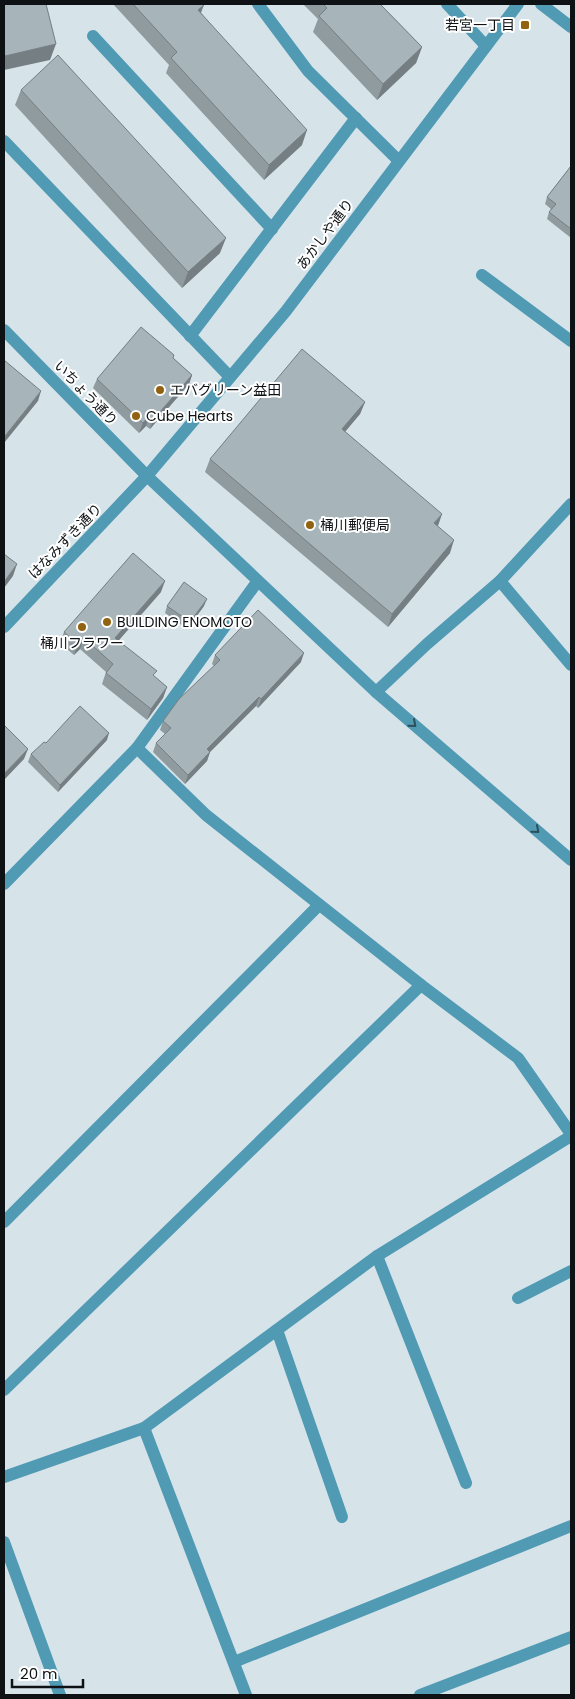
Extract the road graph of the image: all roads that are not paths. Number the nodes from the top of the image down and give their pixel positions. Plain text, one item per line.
1 (258, 4) edge
2 (447, 4) edge
3 (518, 4) edge
4 (541, 4) edge
5 (571, 28) edge
6 (93, 36) dead end
7 (486, 46) junction
8 (356, 118) junction
9 (4, 142) edge
10 (399, 161) junction
11 (272, 229) junction
12 (482, 275) dead end
13 (4, 330) edge
14 (190, 336) junction
15 (571, 342) edge
16 (230, 377) junction
17 (147, 476) junction
18 (571, 504) edge
19 (500, 581) junction
20 (258, 582) junction
21 (4, 627) edge
22 (571, 666) edge
23 (376, 692) junction
24 (137, 748) junction
25 (571, 860) edge
26 (4, 884) edge
27 (319, 906) junction
28 (421, 986) junction
29 (571, 1135) edge
30 (4, 1222) edge
31 (377, 1256) junction
32 (571, 1271) edge
33 (518, 1298) dead end
34 (277, 1330) junction
35 (4, 1390) edge
36 (144, 1428) junction
37 (4, 1477) edge
38 (466, 1484) dead end
39 (342, 1517) dead end
40 (571, 1526) edge
41 (4, 1542) edge
42 (571, 1637) edge
43 (234, 1662) junction
44 (60, 1695) edge
45 (246, 1695) edge
46 (420, 1695) edge

1 - 8 street
2 - 7 street
3 - 7 street, あかしや通り
4 - 5 street
6 - 11 street
7 - 10 street, あかしや通り
8 - 10 street
8 - 11 street
9 - 14 street
10 - 16 street, あかしや通り
11 - 14 street
12 - 15 street
13 - 17 street, いちょう通り
14 - 16 street
16 - 17 street, あかしや通り
17 - 20 street, いちょう通り
17 - 21 street, はなみずき通り
18 - 19 street
19 - 22 street
19 - 23 street
20 - 23 street, いちょう通り
20 - 24 street
23 -> 25 street, いちょう通り
24 - 26 street
24 - 27 street
27 - 28 street
27 - 30 street
28 - 29 street
28 - 35 street
29 - 31 street
31 - 34 street
31 - 38 street
32 - 33 street
34 - 36 street
34 - 39 street
36 - 37 street
36 - 43 street
40 - 43 street
41 - 44 street
42 - 46 street
43 - 45 street

